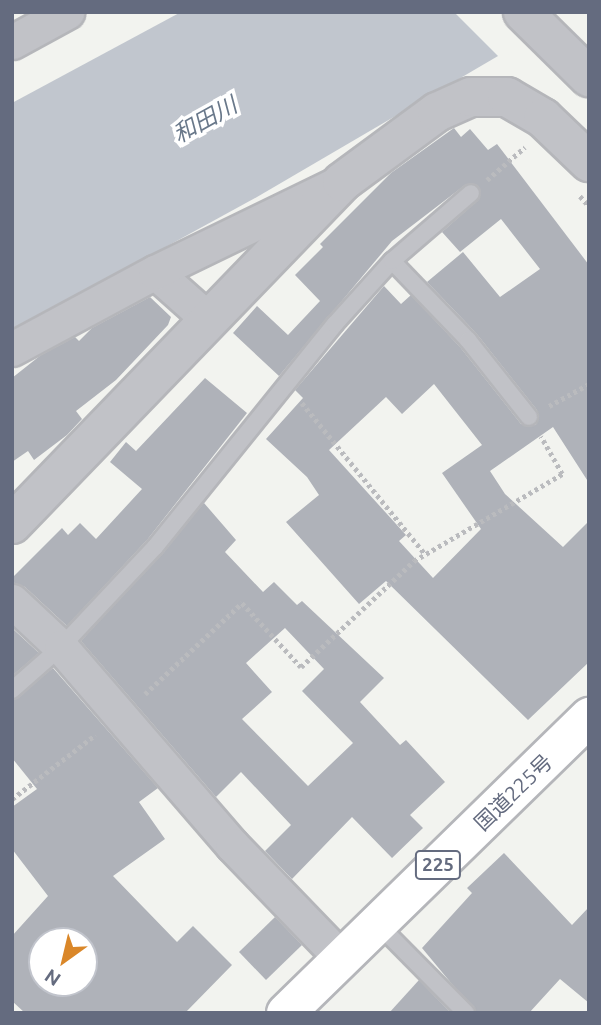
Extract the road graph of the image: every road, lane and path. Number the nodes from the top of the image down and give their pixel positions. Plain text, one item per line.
1 (67, 12) edge
2 (523, 12) edge
3 (12, 43) edge
4 (589, 77) edge
5 (534, 140) dead end
6 (589, 162) edge
7 (342, 182) junction
8 (471, 193) joint
9 (392, 261) junction
10 (155, 272) junction
11 (208, 320) junction
12 (12, 349) edge
13 (589, 384) edge
14 (287, 388) junction
15 (529, 417) junction
16 (12, 524) edge
17 (425, 554) junction
18 (12, 601) edge
19 (61, 647) junction
20 (12, 690) edge
21 (121, 715) junction
22 (589, 717) edge
23 (12, 799) edge
24 (379, 924) junction
25 (341, 958) junction
26 (286, 1013) edge
27 (466, 1013) edge

1 - 3 street
2 - 4 street
5 - 8 path
6 - 7 street
7 - 10 street
7 - 11 street
8 - 9 lane
9 - 14 lane
9 - 15 lane
10 - 11 street
10 - 12 street
11 - 16 street
13 - 15 path
14 - 17 path
14 - 19 lane
15 - 17 path
17 - 21 path
18 - 19 street
19 - 20 lane
19 - 21 street
21 - 23 path
21 - 25 street
22 - 24 highway, 国道225号 / 225
24 - 25 highway, 国道225号 / 225
24 - 27 lane
25 - 26 highway, 国道225号 / 225

